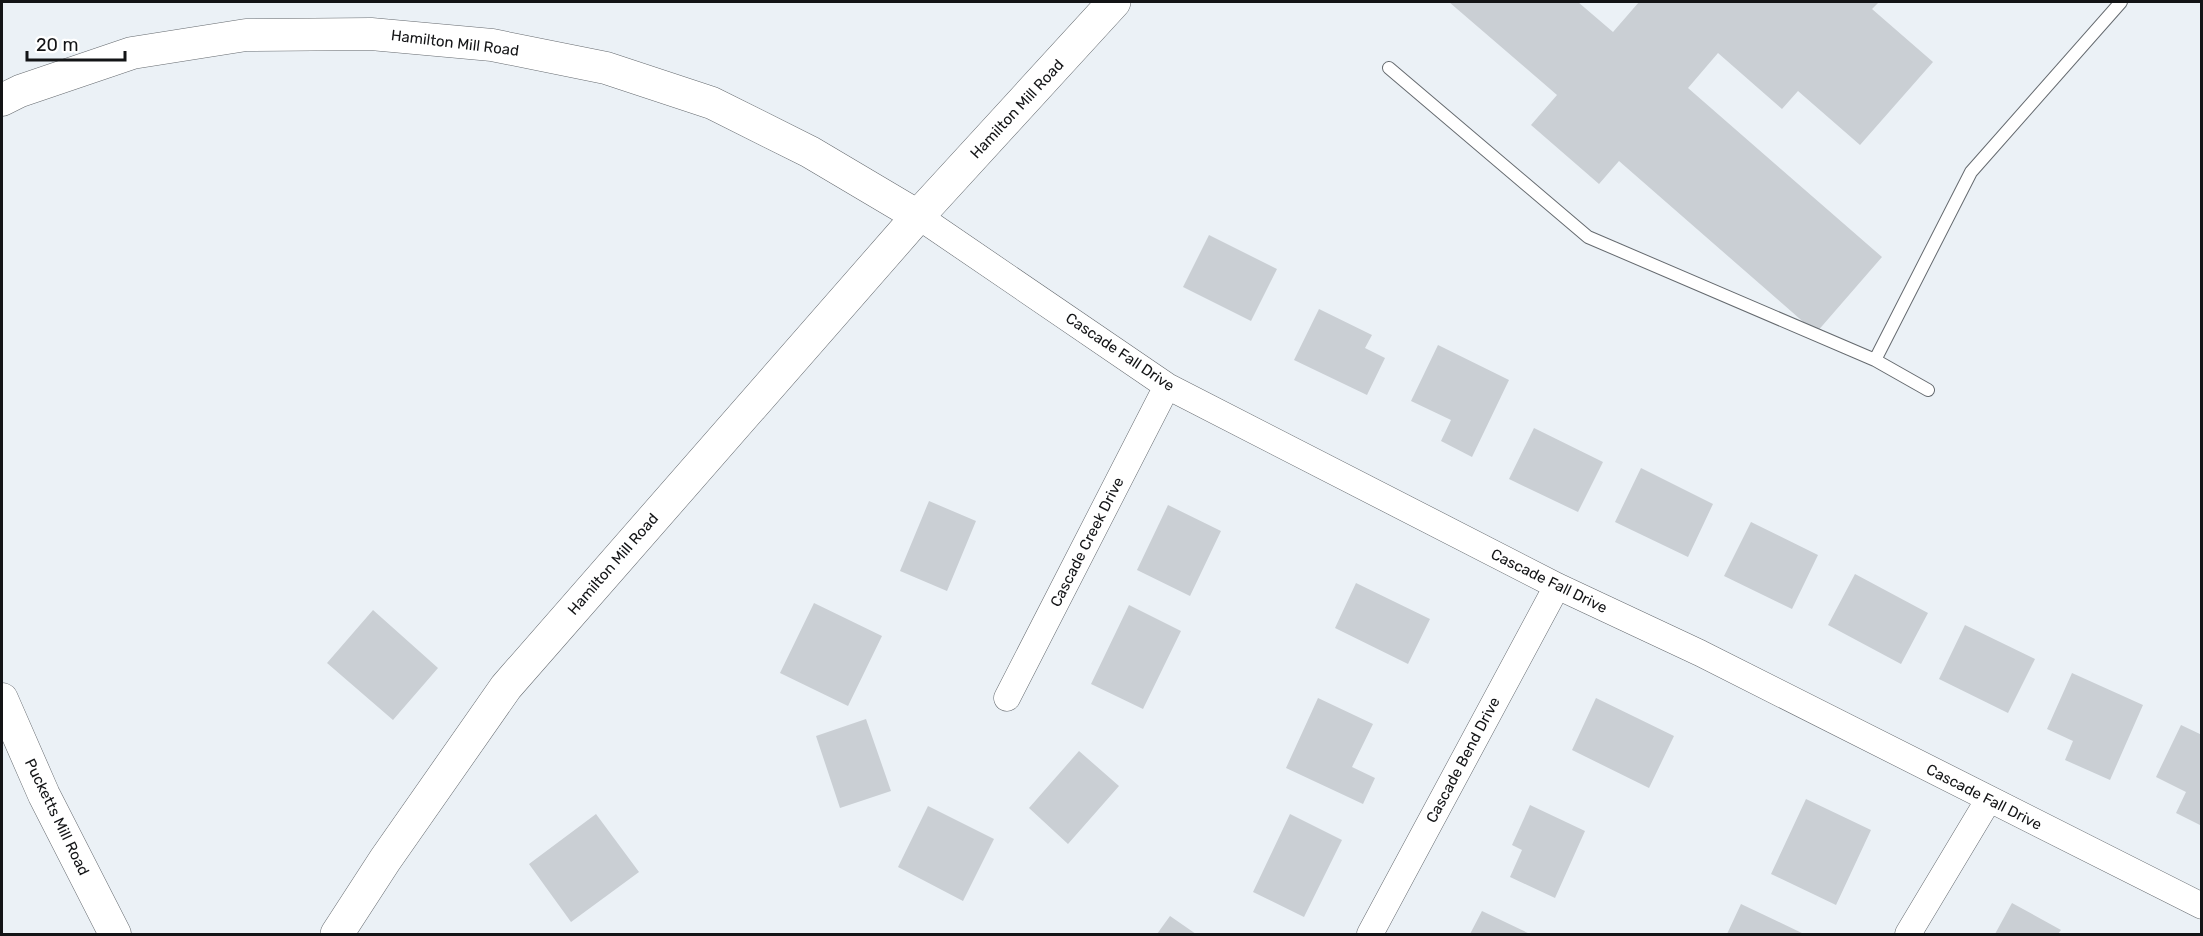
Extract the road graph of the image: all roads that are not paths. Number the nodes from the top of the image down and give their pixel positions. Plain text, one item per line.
1 (1114, 2) edge
2 (2121, 2) edge
3 (1389, 68) dead end
4 (2, 100) edge
5 (918, 216) junction
6 (1875, 360) junction
7 (1167, 386) junction
8 (1928, 390) dead end
9 (1557, 586) junction
10 (1007, 698) dead end
11 (2, 699) edge
12 (1989, 799) junction
13 (2202, 906) edge
14 (115, 934) edge
15 (337, 934) edge
16 (1370, 934) edge
17 (1908, 934) edge

1 - 5 main road, Hamilton Mill Road
2 - 6 lane
3 - 6 lane
4 - 5 street, Hamilton Mill Road
5 - 7 street, Cascade Fall Drive
5 - 15 main road, Hamilton Mill Road
6 - 8 lane
7 - 9 street, Cascade Fall Drive
7 - 10 street, Cascade Creek Drive
9 - 12 street, Cascade Fall Drive
9 - 16 street, Cascade Bend Drive
11 - 14 street, Pucketts Mill Road
12 - 13 street, Cascade Fall Drive
12 - 17 street

